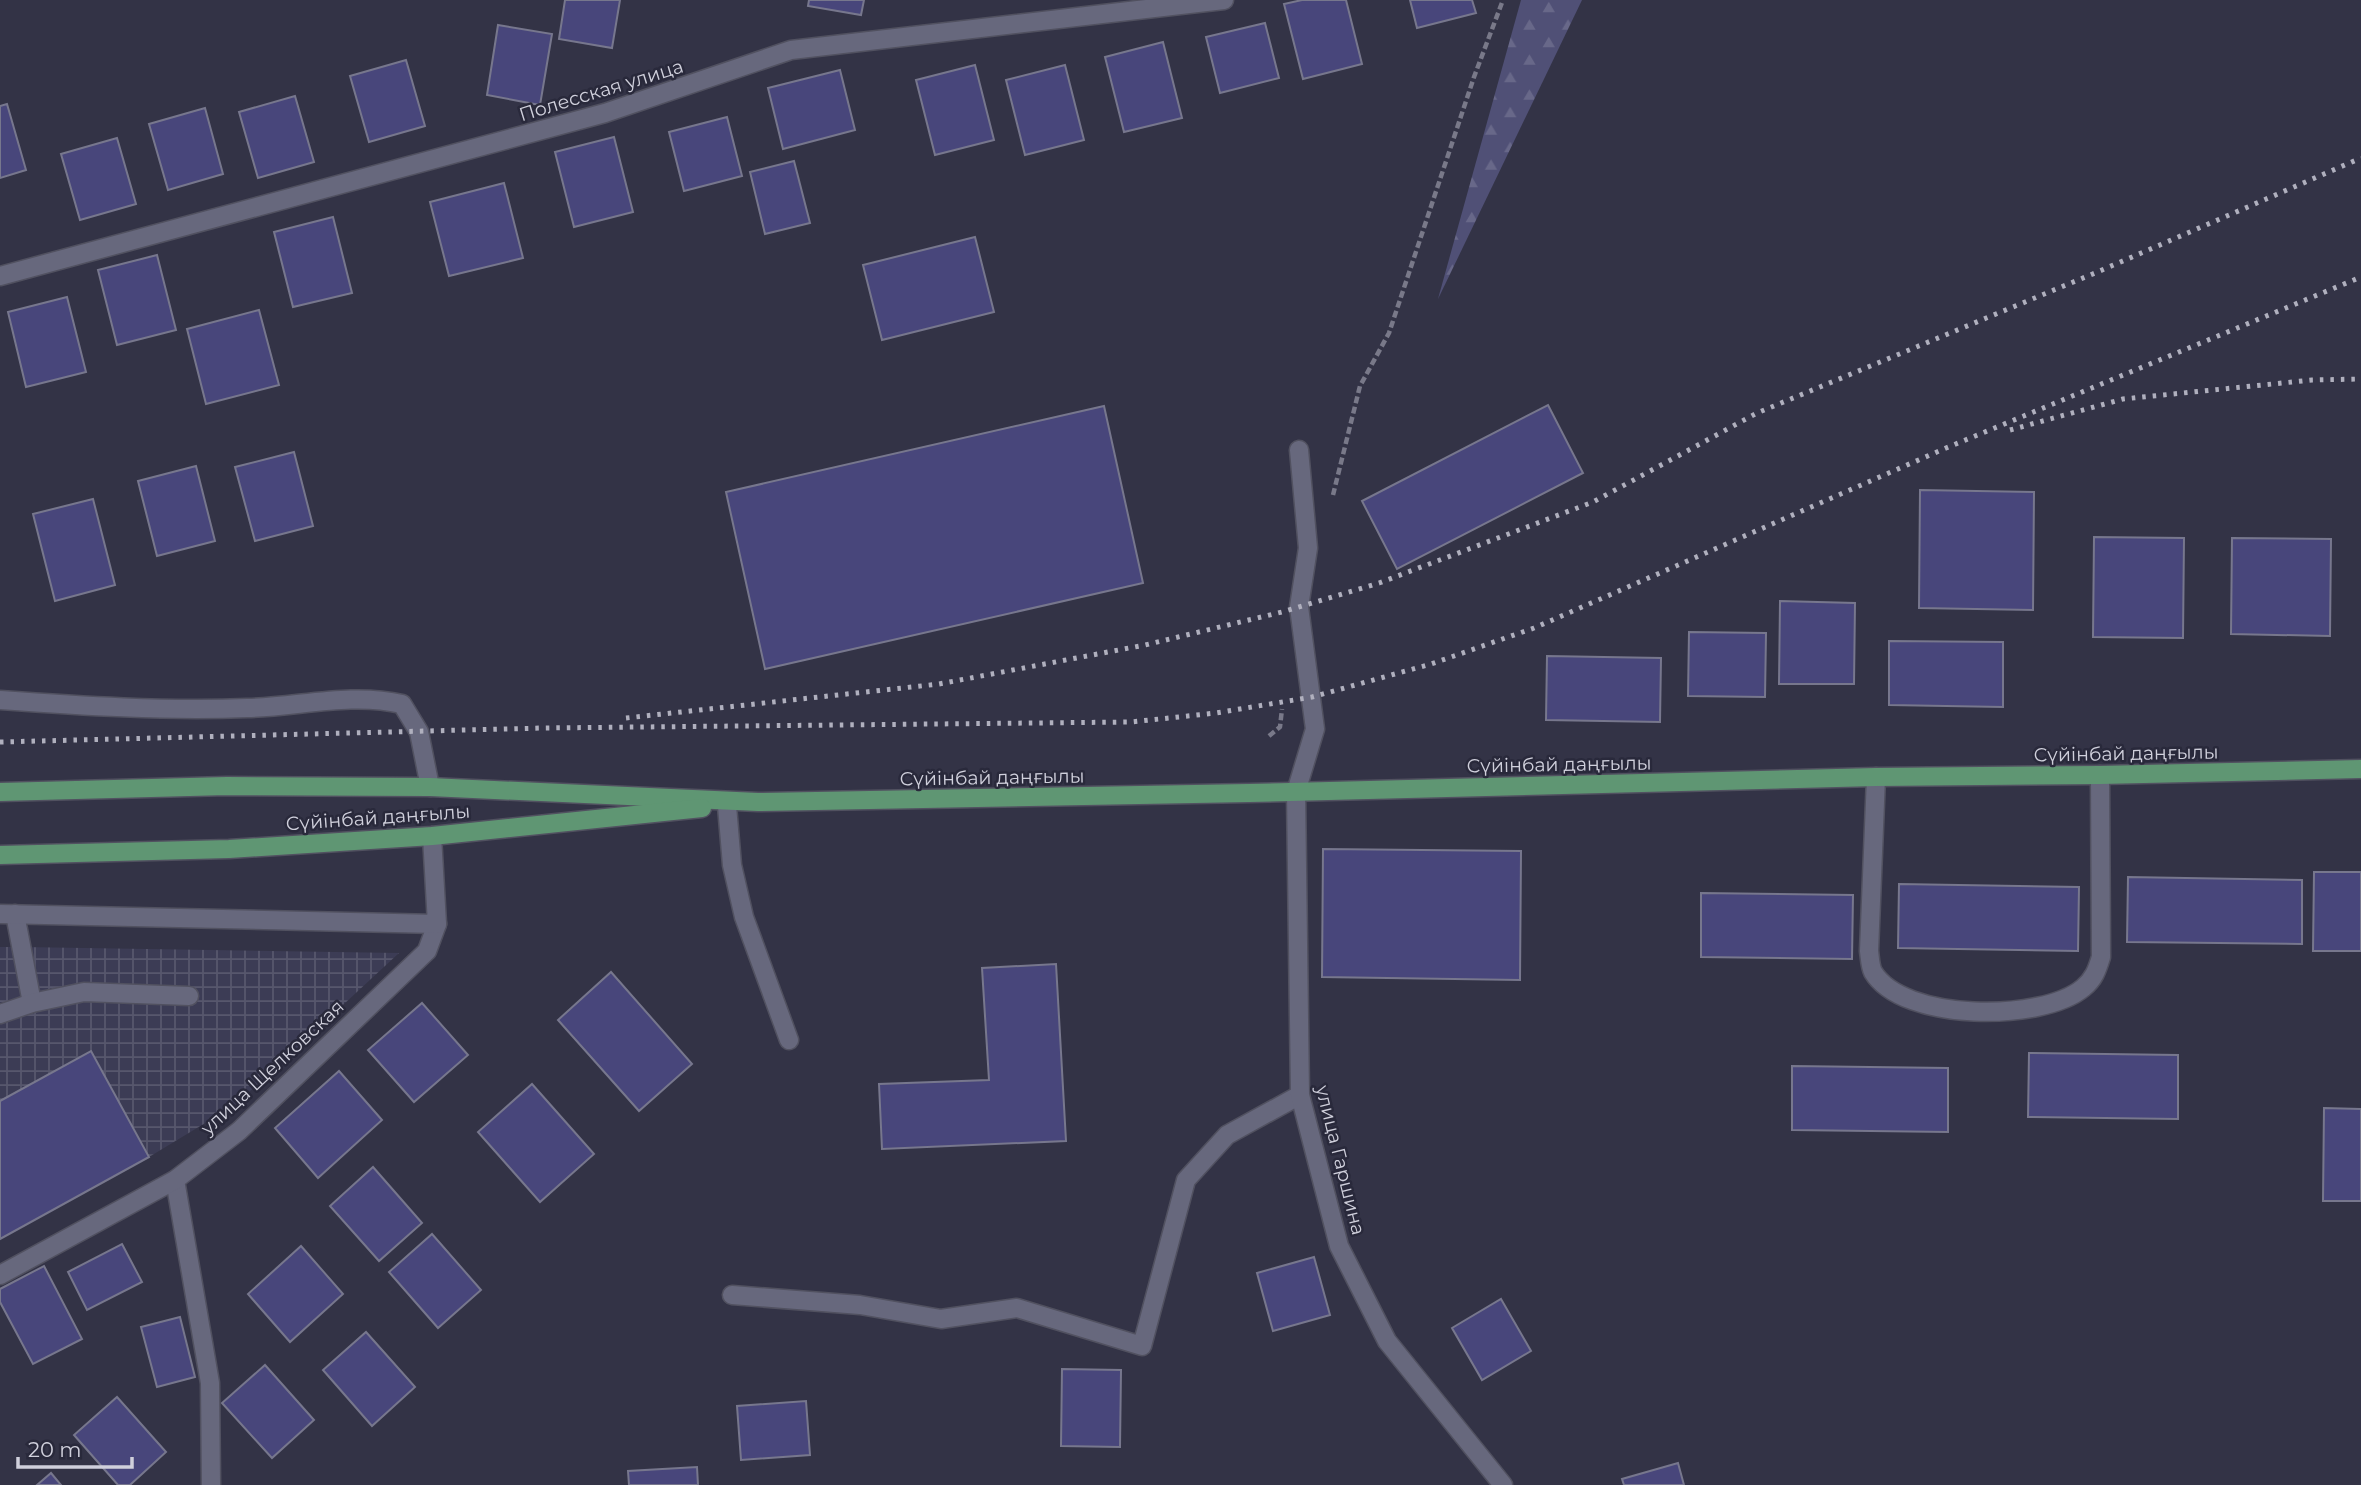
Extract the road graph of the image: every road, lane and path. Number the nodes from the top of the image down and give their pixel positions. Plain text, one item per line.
1 (1224, 0) edge
2 (1503, 0) edge
3 (0, 276) edge
4 (1299, 450) dead end
5 (1331, 502) dead end
6 (0, 700) edge
7 (1282, 702) dead end
8 (1269, 736) dead end
9 (2361, 769) edge
10 (2100, 775) junction
11 (1876, 777) junction
12 (430, 787) junction
13 (0, 792) edge
14 (1296, 792) junction
15 (758, 802) junction
16 (727, 806) junction
17 (432, 836) junction
18 (0, 855) edge
19 (8, 914) edge
20 (437, 924) junction
21 (189, 996) dead end
22 (32, 1003) junction
23 (0, 1014) edge
24 (789, 1041) dead end
25 (1300, 1095) junction
26 (175, 1180) junction
27 (0, 1275) edge
28 (732, 1295) dead end
29 (211, 1485) edge
30 (1503, 1485) edge

1 - 3 street, Полесская улица
2 - 5 path
4 - 14 street, улица Гаршина
6 - 12 street
7 - 8 path
9 - 10 main road, Сүйінбай даңғылы
10 - 11 main road, Сүйінбай даңғылы
10 - 11 street
11 - 14 main road, Сүйінбай даңғылы
12 - 13 main road, Сүйінбай даңғылы
12 - 15 main road, Сүйінбай даңғылы
14 - 15 main road, Сүйінбай даңғылы
14 - 25 street, улица Гаршина
15 - 16 main road, Сүйінбай даңғылы
16 - 17 main road, Сүйінбай даңғылы
16 - 24 street
17 - 18 main road, Сүйінбай даңғылы
17 - 20 street
19 - 20 street
19 - 22 street
20 - 26 street, улица Щелковская
21 - 22 street
22 - 23 street
25 - 28 street
25 - 30 street, улица Гаршина
26 - 27 street, улица Щелковская
26 - 29 street

